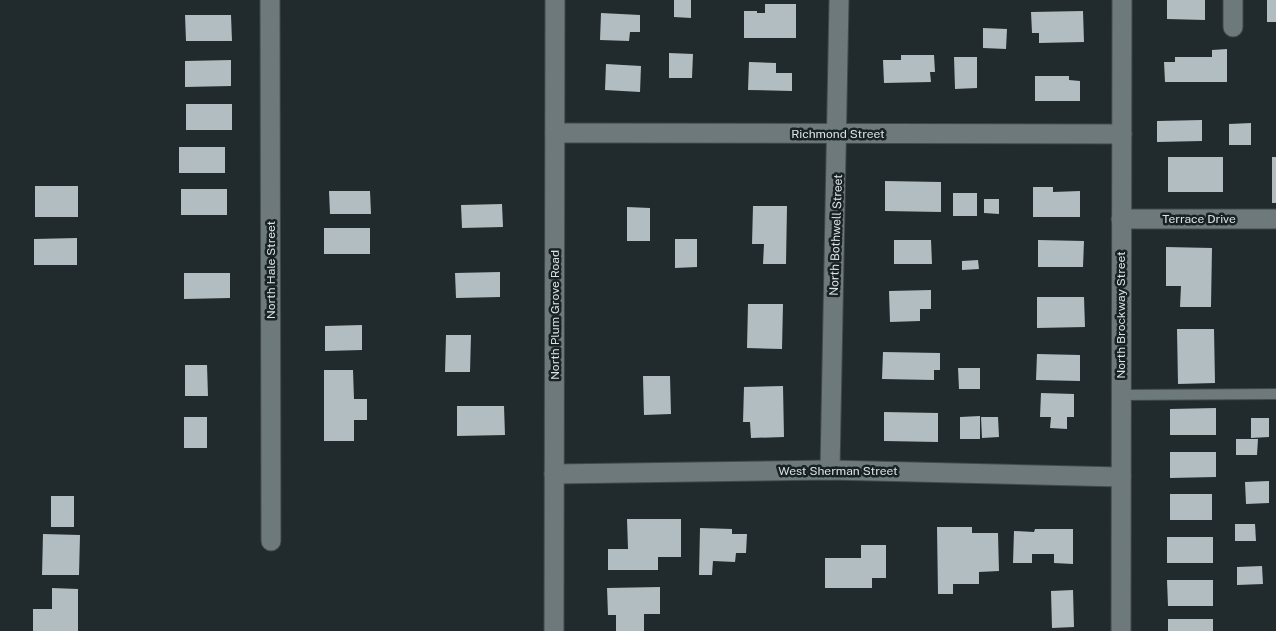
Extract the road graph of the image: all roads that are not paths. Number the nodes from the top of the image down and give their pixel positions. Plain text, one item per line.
1 (270, 0) edge
2 (555, 0) edge
3 (840, 0) edge
4 (1122, 0) edge
5 (1233, 0) edge
6 (1233, 26) dead end
7 (555, 133) junction
8 (838, 134) junction
9 (1122, 134) junction
10 (1122, 219) junction
11 (1276, 219) edge
12 (1276, 394) edge
13 (1121, 396) junction
14 (830, 470) junction
15 (554, 474) junction
16 (1121, 477) junction
17 (271, 541) dead end
18 (554, 631) edge
19 (1121, 631) edge

1 - 17 street, North Hale Street
2 - 7 street, North Plum Grove Road
3 - 8 street, North Bothwell Street
4 - 9 street, North Brockway Street
5 - 6 street
7 - 8 street, Richmond Street
7 - 15 street, North Plum Grove Road
8 - 9 street, Richmond Street
8 - 14 street, North Bothwell Street
9 - 10 street, North Brockway Street
10 - 11 street, Terrace Drive
10 - 13 street, North Brockway Street
12 - 13 lane
13 - 16 street, North Brockway Street
14 - 15 street, West Sherman Street
14 - 16 street, West Sherman Street
15 - 18 street, North Plum Grove Road
16 - 19 street, North Brockway Street

